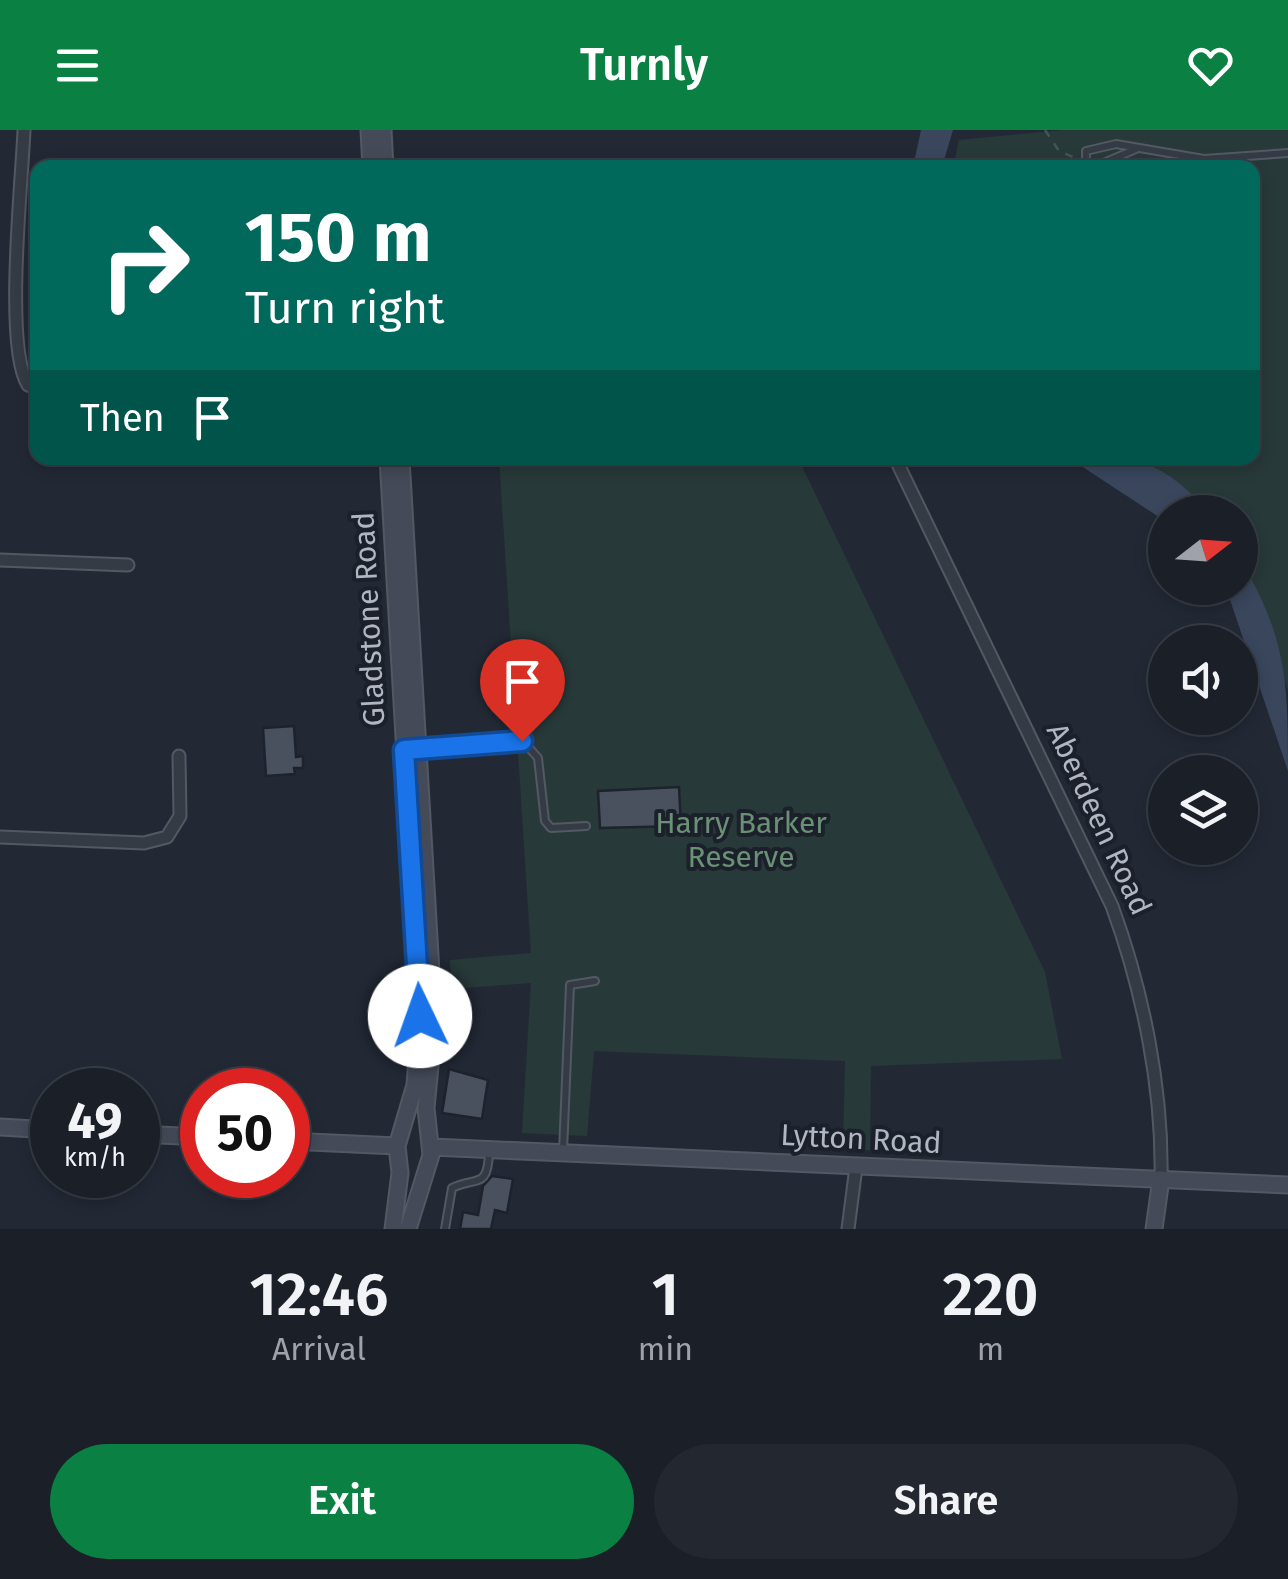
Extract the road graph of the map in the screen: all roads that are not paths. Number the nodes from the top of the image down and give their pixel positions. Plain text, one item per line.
1 (24, 130) edge
2 (369, 130) edge
3 (383, 130) edge
4 (1136, 149) junction
5 (1288, 153) edge
6 (371, 160) edge
7 (385, 160) edge
8 (1086, 160) edge
9 (1114, 160) edge
10 (0, 306) edge
11 (17, 306) junction
12 (30, 383) edge
13 (389, 465) edge
14 (402, 465) edge
15 (898, 465) edge
16 (0, 560) edge
17 (128, 565) dead end
18 (411, 749) junction
19 (179, 756) dead end
20 (586, 826) dead end
21 (0, 838) edge
22 (595, 981) dead end
23 (0, 1127) edge
24 (30, 1129) edge
25 (310, 1142) edge
26 (400, 1146) junction
27 (429, 1148) junction
28 (489, 1149) junction
29 (562, 1152) junction
30 (856, 1167) junction
31 (1161, 1179) junction
32 (1288, 1185) edge
33 (394, 1229) edge
34 (408, 1229) edge
35 (446, 1229) edge
36 (848, 1229) edge
37 (1154, 1229) edge

1 - 11 street
2 - 6 main road
3 - 7 main road
4 - 5 lane
4 - 8 lane
4 - 9 lane
10 - 11 street
11 - 12 street
13 - 18 main road, Gladstone Road
14 - 18 main road, Gladstone Road
15 - 31 street, Aberdeen Road
16 - 17 street
18 - 20 lane
18 - 26 main road, Gladstone Road
18 - 27 main road, Gladstone Road
19 - 21 street
22 - 29 lane
23 - 24 main road
25 - 26 main road
26 - 27 main road
26 - 27 main road
26 - 33 main road, Gladstone Road
27 - 28 main road, Lytton Road
27 - 34 main road, Gladstone Road
28 - 29 main road, Lytton Road
28 - 35 lane
29 - 30 main road, Lytton Road
30 - 31 main road, Lytton Road
30 - 36 street
31 - 32 main road, Lytton Road
31 - 37 main road, Aberdeen Road

